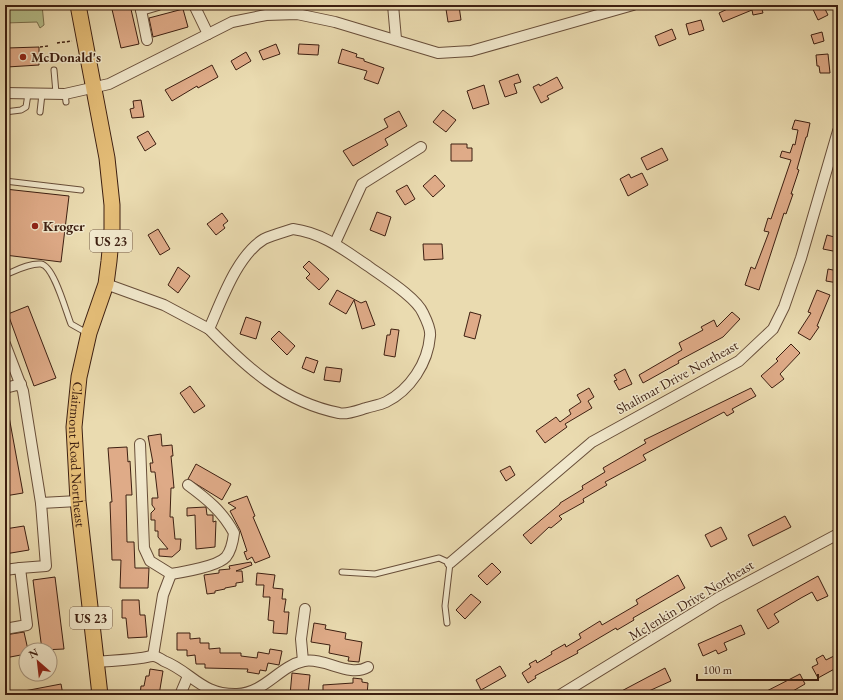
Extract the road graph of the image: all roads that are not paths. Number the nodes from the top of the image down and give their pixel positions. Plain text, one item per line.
1 (78, 5) edge
2 (158, 5) edge
3 (194, 5) edge
4 (393, 5) edge
5 (633, 5) edge
6 (141, 7) edge
7 (208, 34) junction
8 (396, 39) junction
9 (147, 40) dead end
10 (54, 70) dead end
11 (93, 88) junction
12 (5, 93) edge
13 (28, 94) junction
14 (42, 94) junction
15 (62, 96) junction
16 (5, 112) edge
17 (40, 112) dead end
18 (838, 131) edge
19 (421, 147) dead end
20 (835, 152) edge
21 (5, 181) edge
22 (81, 190) dead end
23 (335, 243) junction
24 (5, 275) edge
25 (106, 284) junction
26 (209, 329) junction
27 (89, 334) junction
28 (5, 344) edge
29 (21, 384) junction
30 (5, 388) edge
31 (140, 444) dead end
32 (188, 485) dead end
33 (78, 501) junction
34 (41, 503) junction
35 (838, 534) edge
36 (450, 563) junction
37 (20, 568) junction
38 (5, 570) edge
39 (342, 572) dead end
40 (171, 574) junction
41 (305, 609) dead end
42 (447, 623) dead end
43 (5, 629) edge
44 (153, 656) junction
45 (303, 661) junction
46 (95, 662) junction
47 (368, 667) dead end
48 (188, 676) junction
49 (100, 695) edge
50 (180, 695) edge
51 (560, 695) edge

1 - 11 main road, Clairmont Road Northeast / US 23
2 - 6 street
3 - 7 street
4 - 8 street
5 - 8 street
6 - 9 street
7 - 8 street
7 - 11 street
10 - 15 lane
11 - 15 street
11 - 25 main road, Clairmont Road Northeast / US 23
12 - 13 street
13 - 14 street
13 - 16 lane
14 - 15 street
14 - 17 lane
18 - 20 street, Shalimar Drive Northeast
19 - 23 street
20 - 36 street, Shalimar Drive Northeast
21 - 22 lane
23 - 26 street
23 - 26 street
24 - 27 lane
25 - 26 street
25 - 27 main road, Clairmont Road Northeast / US 23
27 - 33 main road, Clairmont Road Northeast / US 23
28 - 29 street
29 - 30 street
29 - 34 street
31 - 40 street
32 - 40 street
33 - 34 street
33 - 46 main road, Clairmont Road Northeast / US 23
34 - 37 street
35 - 51 street, McJenkin Drive Northeast
36 - 39 lane
36 - 42 lane
37 - 38 street
37 - 43 street
40 - 44 street
41 - 45 street
44 - 46 street
44 - 48 street
45 - 47 street
45 - 48 street
46 - 49 main road, Clairmont Road Northeast / US 23
48 - 50 street

